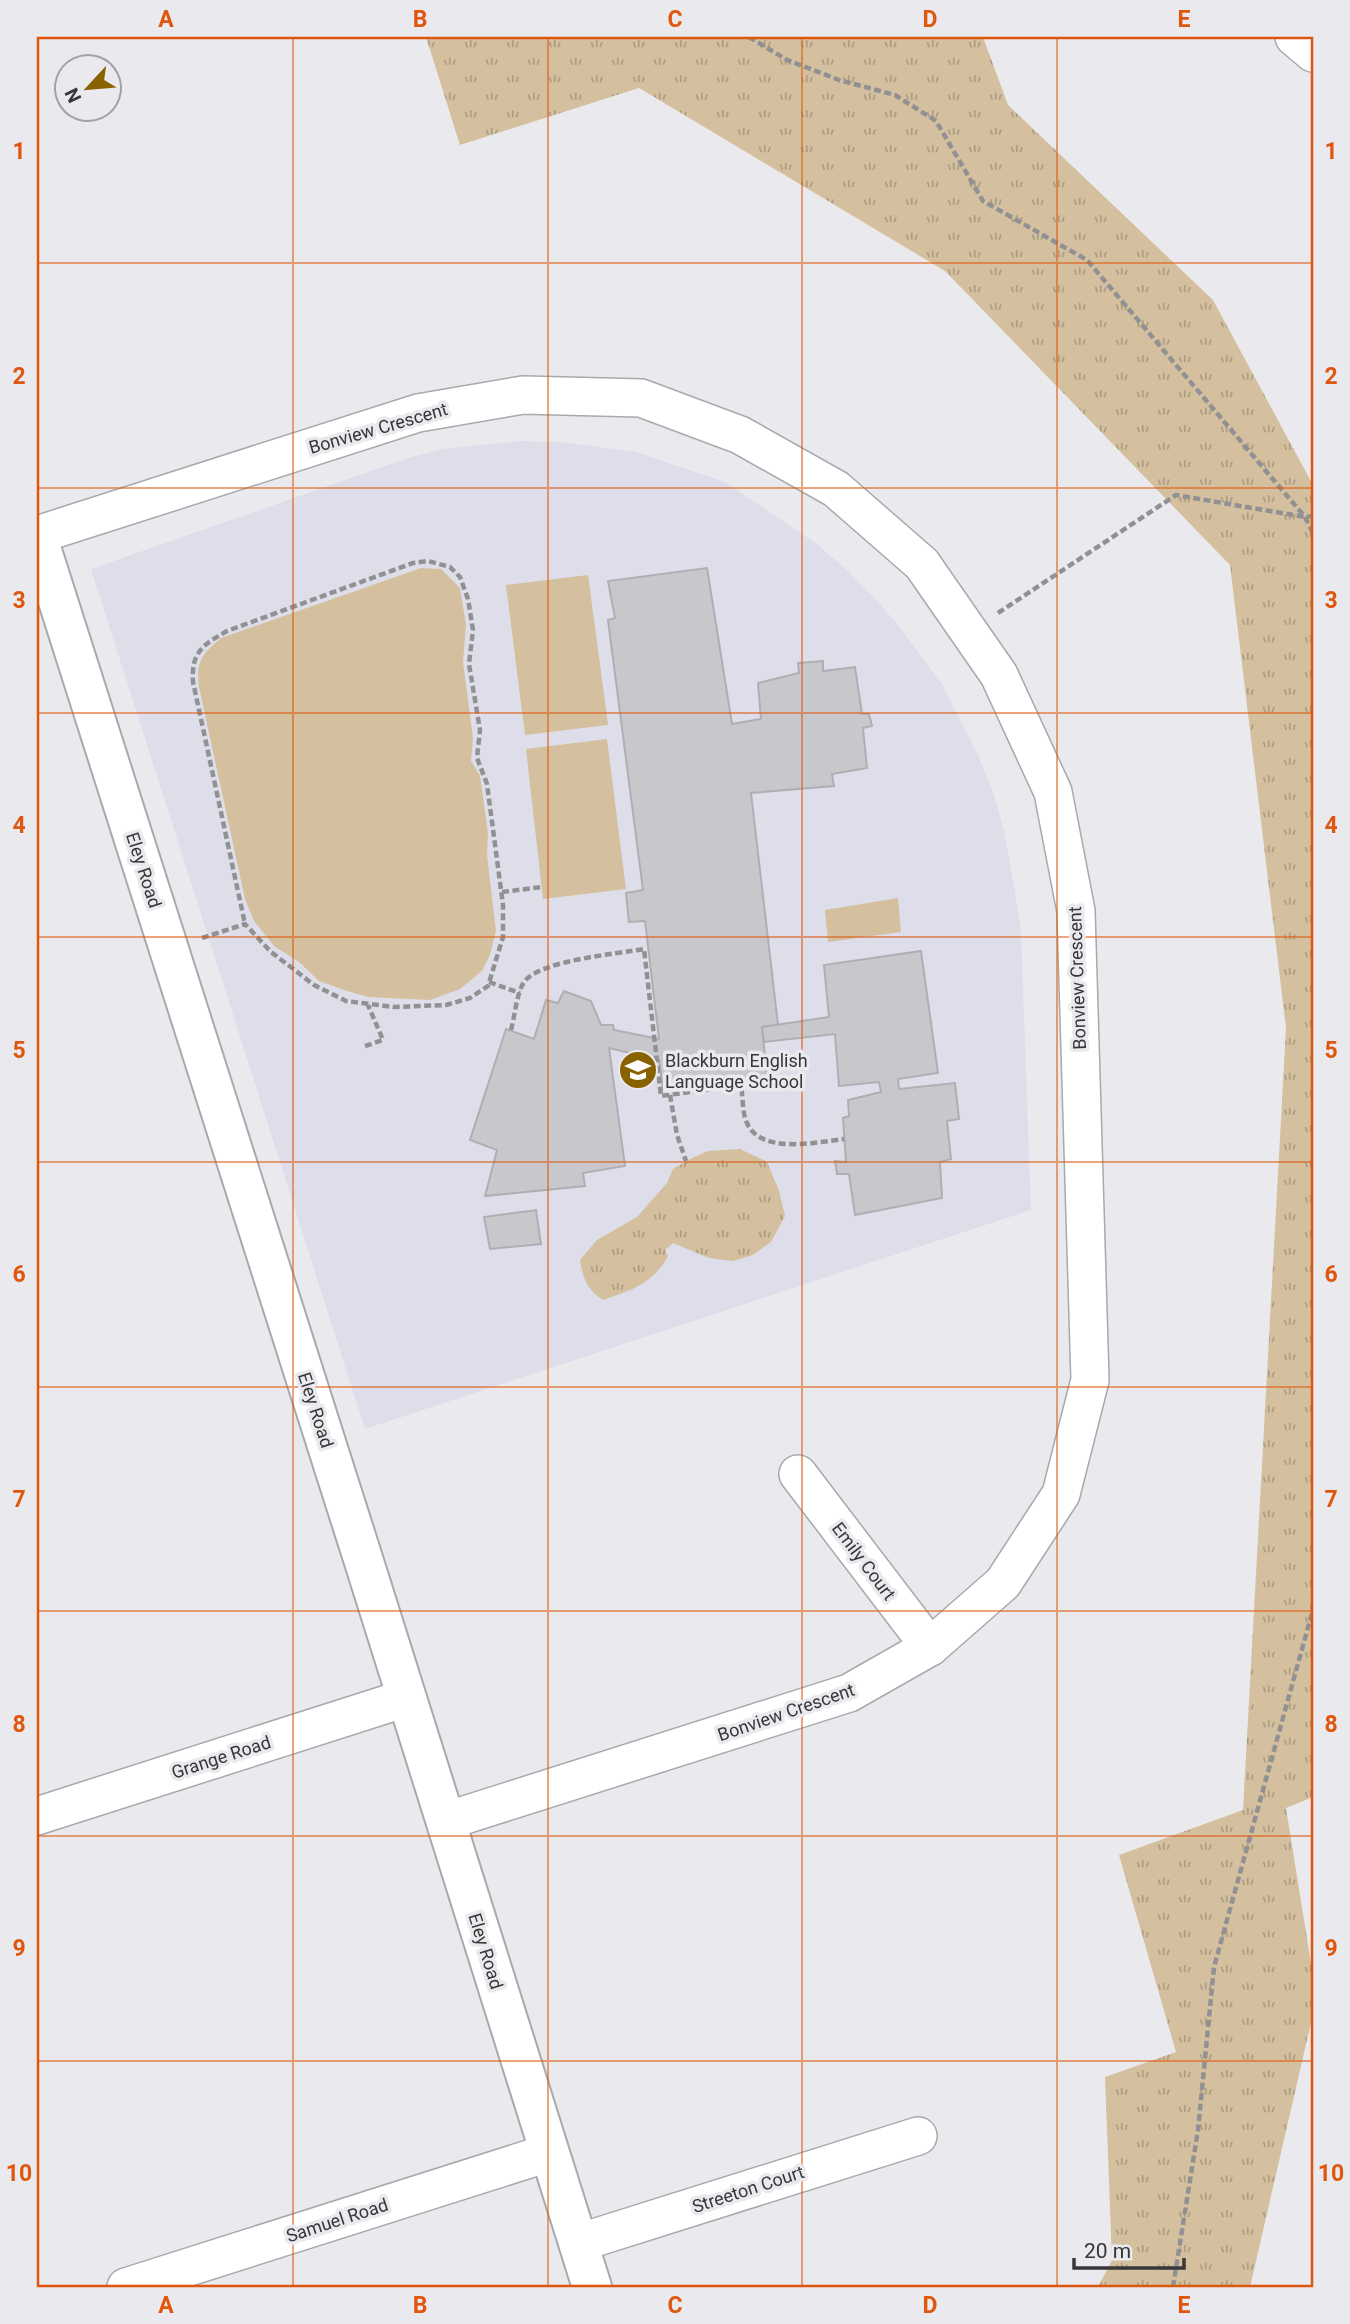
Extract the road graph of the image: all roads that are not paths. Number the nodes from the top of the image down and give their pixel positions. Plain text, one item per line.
1 (1294, 37) edge
2 (1313, 53) edge
3 (37, 535) edge
4 (798, 1474) dead end
5 (930, 1647) junction
6 (406, 1698) junction
7 (37, 1816) edge
8 (446, 1821) junction
9 (918, 2136) dead end
10 (548, 2153) junction
11 (578, 2243) junction
12 (126, 2287) edge
13 (592, 2287) edge

1 - 2 street
3 - 5 street, Bonview Crescent
3 - 6 main road, Eley Road
4 - 5 street, Emily Court
5 - 8 street, Bonview Crescent
6 - 7 street, Grange Road
6 - 8 main road, Eley Road
8 - 10 main road, Eley Road
9 - 11 street, Streeton Court
10 - 11 main road, Eley Road
10 - 12 street, Samuel Road
11 - 13 main road, Eley Road

